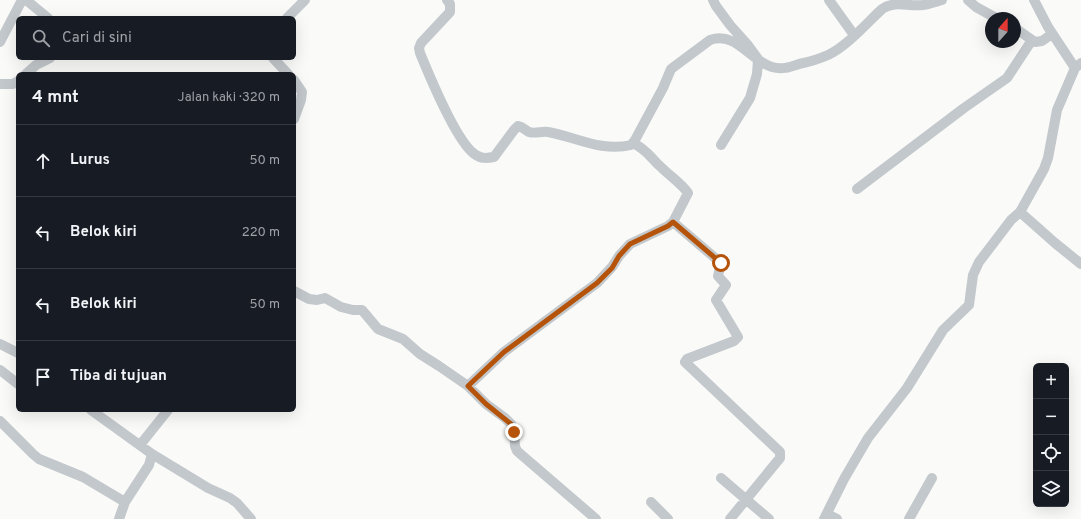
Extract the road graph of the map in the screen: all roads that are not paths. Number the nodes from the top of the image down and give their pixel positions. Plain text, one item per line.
1 (22, 0) edge
2 (26, 0) edge
3 (304, 0) edge
4 (447, 0) edge
5 (713, 0) edge
6 (829, 0) edge
7 (942, 0) edge
8 (968, 0) edge
9 (1034, 0) edge
10 (985, 12) edge
11 (46, 16) edge
12 (289, 16) edge
13 (1021, 32) edge
14 (1052, 34) junction
15 (854, 35) junction
16 (1032, 40) junction
17 (0, 42) edge
18 (758, 59) junction
19 (46, 60) edge
20 (275, 60) edge
21 (1078, 66) edge
22 (28, 72) edge
23 (286, 72) edge
24 (16, 82) edge
25 (296, 83) edge
26 (0, 84) edge
27 (296, 114) edge
28 (633, 144) junction
29 (721, 145) dead end
30 (857, 189) dead end
31 (1020, 212) junction
32 (673, 222) junction
33 (1081, 264) edge
34 (296, 292) edge
35 (0, 344) edge
36 (16, 352) edge
37 (0, 370) edge
38 (16, 382) edge
39 (468, 386) junction
40 (94, 412) edge
41 (166, 412) edge
42 (0, 421) edge
43 (140, 445) junction
44 (152, 454) junction
45 (721, 478) dead end
46 (932, 478) dead end
47 (746, 500) junction
48 (125, 502) junction
49 (651, 502) dead end
50 (826, 517) edge
51 (119, 519) edge
52 (251, 519) edge
53 (596, 519) edge
54 (668, 519) edge
55 (730, 519) edge
56 (770, 519) edge
57 (837, 519) edge
58 (909, 519) edge

1 - 17 street
2 - 11 street
3 - 12 street
4 - 28 street
5 - 18 street
6 - 15 street
7 - 15 street
8 - 10 street
9 - 14 street
13 - 16 street
14 - 16 street
14 - 21 street
15 - 18 street
16 - 30 street
18 - 28 street
18 - 29 street
19 - 22 street
20 - 23 street
21 - 31 street
24 - 26 street
25 - 27 street
28 - 32 street
31 - 33 street
31 - 50 street
32 - 39 street
32 - 47 street
34 - 39 street
35 - 36 street
37 - 38 street
39 - 53 street
40 - 43 street
41 - 43 street
42 - 48 street
43 - 44 street
44 - 48 street
44 - 52 street
45 - 47 street
46 - 58 street
47 - 55 street
47 - 56 street
48 - 51 street
49 - 54 street
50 - 57 street

